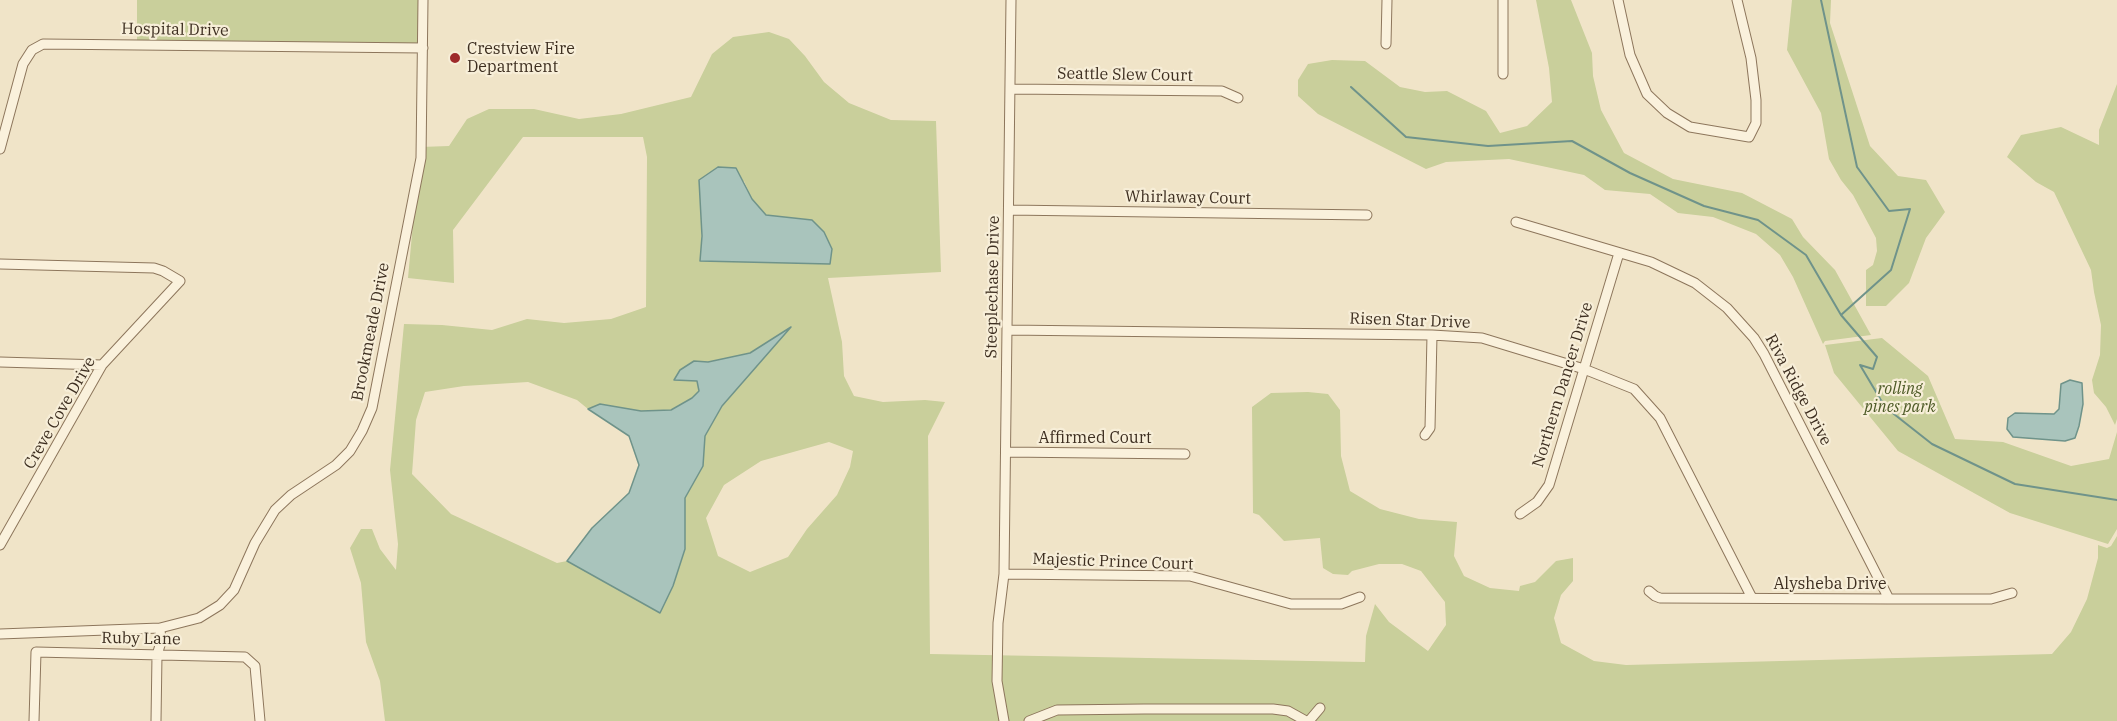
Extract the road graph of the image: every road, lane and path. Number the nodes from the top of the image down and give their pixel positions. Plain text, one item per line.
1 (423, 0) edge
2 (1011, 0) edge
3 (1388, 0) edge
4 (1503, 0) edge
5 (1618, 0) edge
6 (1737, 0) edge
7 (1386, 44) dead end
8 (423, 48) junction
9 (1503, 74) dead end
10 (1010, 89) junction
11 (1238, 98) dead end
12 (0, 149) edge
13 (1009, 210) junction
14 (1367, 215) dead end
15 (1516, 222) dead end
16 (1619, 253) junction
17 (0, 264) edge
18 (1007, 330) junction
19 (1432, 334) junction
20 (0, 363) edge
21 (102, 365) junction
22 (1584, 369) junction
23 (1425, 435) dead end
24 (1006, 452) junction
25 (1185, 454) dead end
26 (1520, 514) dead end
27 (0, 545) edge
28 (1004, 574) junction
29 (1650, 591) dead end
30 (2012, 593) dead end
31 (1360, 597) dead end
32 (1752, 598) junction
33 (1889, 599) junction
34 (160, 628) junction
35 (0, 634) edge
36 (157, 655) junction
37 (1320, 708) dead end
38 (34, 721) edge
39 (156, 721) edge
40 (260, 721) edge
41 (1004, 721) edge
42 (1029, 721) edge
43 (1307, 721) edge

1 - 8 street, Brookmeade Drive
2 - 10 street, Steeplechase Drive
3 - 7 street
4 - 9 street
5 - 6 street
8 - 12 street, Hospital Drive
8 - 34 street, Brookmeade Drive
10 - 11 street, Seattle Slew Court
10 - 13 street, Steeplechase Drive
13 - 14 street, Whirlaway Court
13 - 18 street, Steeplechase Drive
15 - 16 street, Riva Ridge Drive
16 - 22 street, Northern Dancer Drive
16 - 33 street, Riva Ridge Drive
17 - 21 street, Creve Cove Drive
18 - 19 street, Risen Star Drive
18 - 24 street, Steeplechase Drive
19 - 22 street, Risen Star Drive
19 - 23 street
20 - 21 street
21 - 27 street, Creve Cove Drive
22 - 26 street, Northern Dancer Drive
22 - 32 street, Risen Star Drive
24 - 25 street, Affirmed Court
24 - 28 street, Steeplechase Drive
28 - 31 street, Majestic Prince Court
28 - 41 street, Steeplechase Drive
29 - 32 street, Alysheba Drive
30 - 33 street, Alysheba Drive
32 - 33 street, Alysheba Drive
34 - 35 street, Brookmeade Drive
34 - 36 street
36 - 38 street, Ruby Lane
36 - 39 street
36 - 40 street, Ruby Lane
37 - 43 street
42 - 43 street

